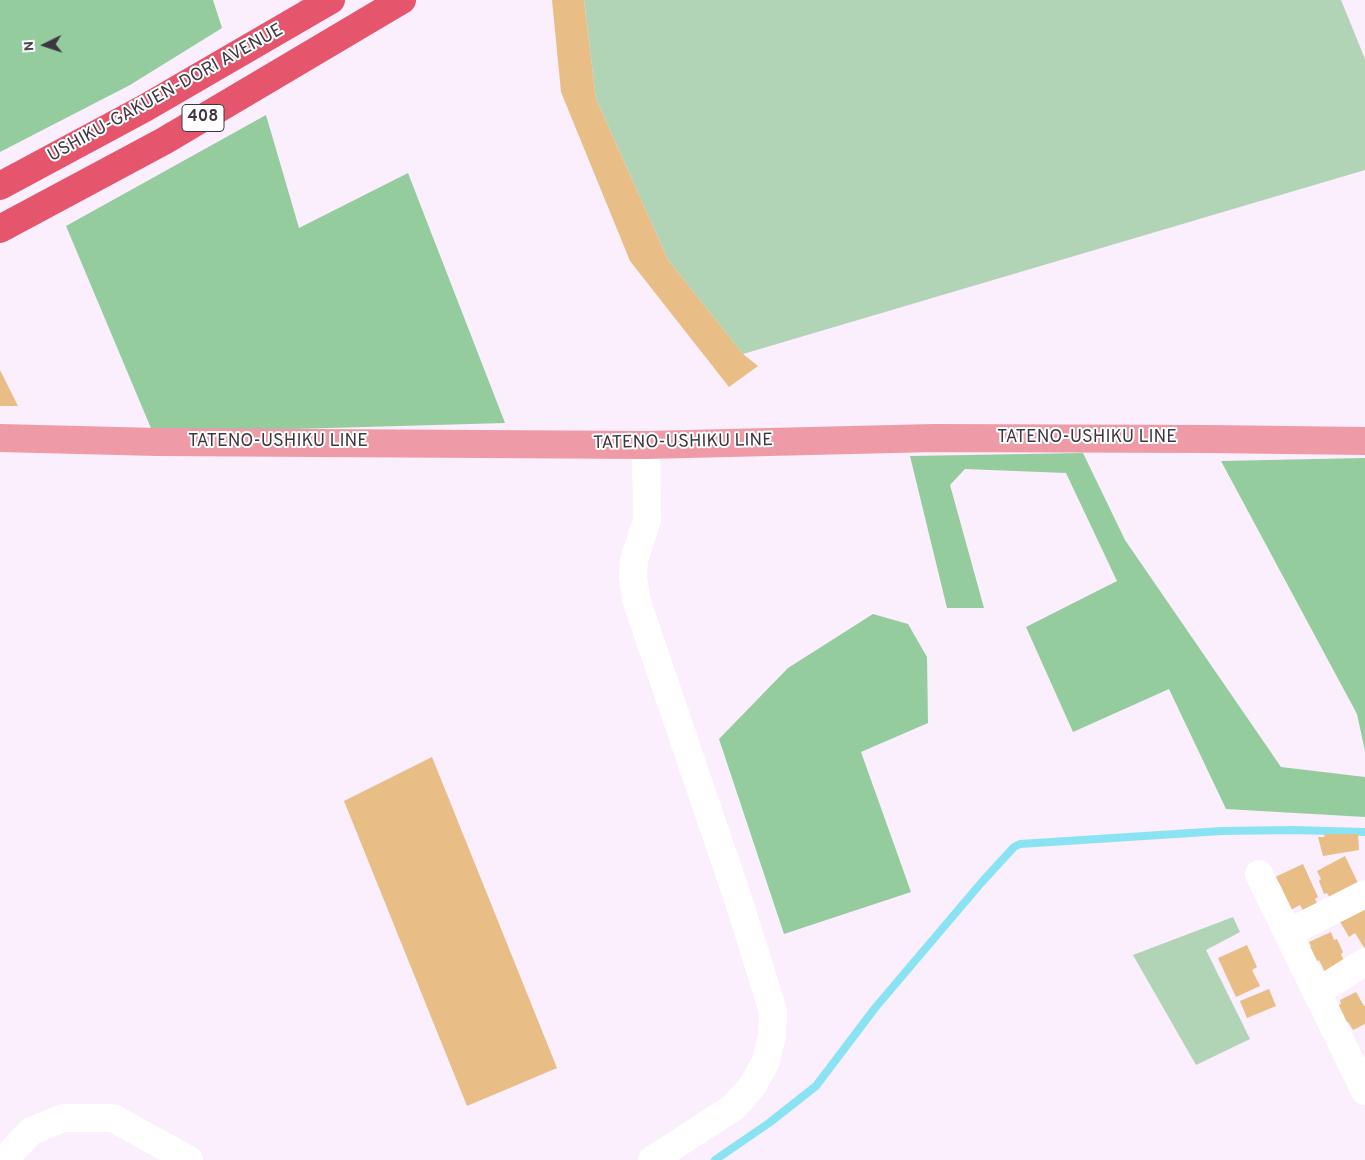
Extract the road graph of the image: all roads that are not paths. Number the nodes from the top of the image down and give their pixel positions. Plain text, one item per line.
1 (331, 0) edge
2 (402, 0) edge
3 (0, 186) edge
4 (0, 229) edge
5 (0, 438) edge
6 (1365, 441) edge
7 (646, 445) junction
8 (1259, 874) dead end
9 (1365, 894) edge
10 (1288, 933) junction
11 (1365, 962) edge
12 (1317, 992) junction
13 (1356, 1048) edge
14 (1365, 1091) edge
15 (4, 1160) edge
16 (189, 1160) edge
17 (652, 1160) edge

1 - 3 highway, USHIKU-GAKUEN-DORI AVENUE / 408
2 - 4 highway, USHIKU-GAKUEN-DORI AVENUE / 408
5 - 7 main road, TATENO-USHIKU LINE
6 - 7 main road, TATENO-USHIKU LINE
7 - 17 street
8 - 10 street
9 - 10 street
10 - 12 street
11 - 12 street
12 - 13 street
13 - 14 street
15 - 16 street

